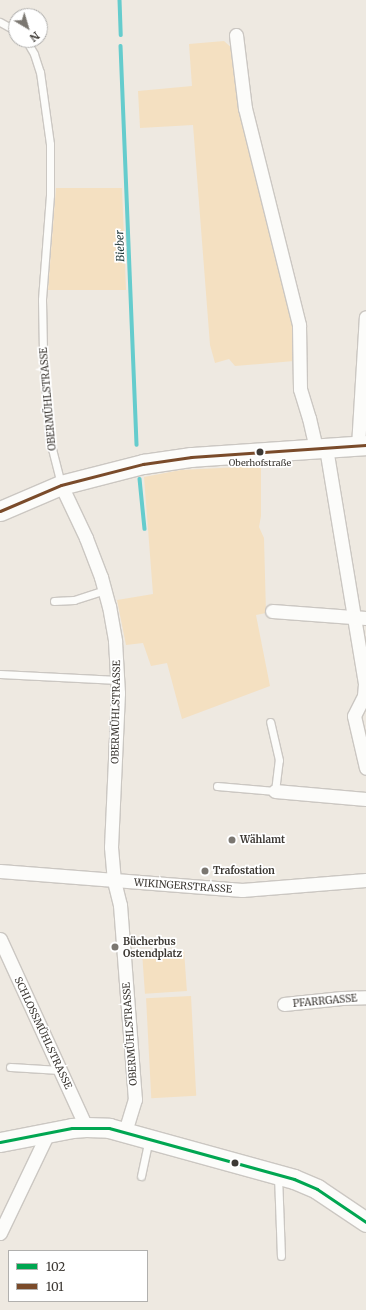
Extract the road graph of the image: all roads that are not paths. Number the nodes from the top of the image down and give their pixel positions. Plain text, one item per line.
1 (236, 35) dead end
2 (31, 48) edge
3 (366, 316) edge
4 (362, 446) edge
5 (321, 448) junction
6 (61, 485) junction
7 (0, 511) edge
8 (105, 590) junction
9 (54, 601) dead end
10 (272, 611) dead end
11 (360, 617) edge
12 (0, 674) edge
13 (118, 680) junction
14 (270, 722) dead end
15 (365, 762) edge
16 (217, 786) dead end
17 (275, 791) junction
18 (366, 799) edge
19 (0, 871) edge
20 (366, 880) edge
21 (114, 881) junction
22 (0, 939) edge
23 (366, 997) edge
24 (284, 1004) dead end
25 (10, 1068) dead end
26 (60, 1070) junction
27 (86, 1126) junction
28 (125, 1132) junction
29 (48, 1133) junction
30 (149, 1139) junction
31 (0, 1142) edge
32 (278, 1175) junction
33 (141, 1176) dead end
34 (365, 1220) edge
35 (0, 1233) edge
36 (281, 1256) dead end

1 - 5 street
2 - 6 lane, OBERMÜHLSTRASSE
3 - 4 street
4 - 5 street
5 - 6 street
5 - 11 street
6 - 7 street
6 - 8 street, OBERMÜHLSTRASSE
8 - 9 lane
8 - 13 street, OBERMÜHLSTRASSE
10 - 11 street
11 - 15 street
12 - 13 lane
13 - 21 street, OBERMÜHLSTRASSE
14 - 17 lane
16 - 17 lane
17 - 18 street
19 - 21 street, WIKINGERSTRASSE
20 - 21 street, WIKINGERSTRASSE
21 - 28 street, OBERMÜHLSTRASSE
22 - 26 street, SCHLOSSMÜHLSTRASSE
23 - 24 street, PFARRGASSE
25 - 26 lane
26 - 27 street, SCHLOSSMÜHLSTRASSE
27 - 28 street
27 - 29 street
28 - 30 street
29 - 31 street
29 - 35 street
30 - 32 street
30 - 33 lane
32 - 34 street
32 - 36 lane

